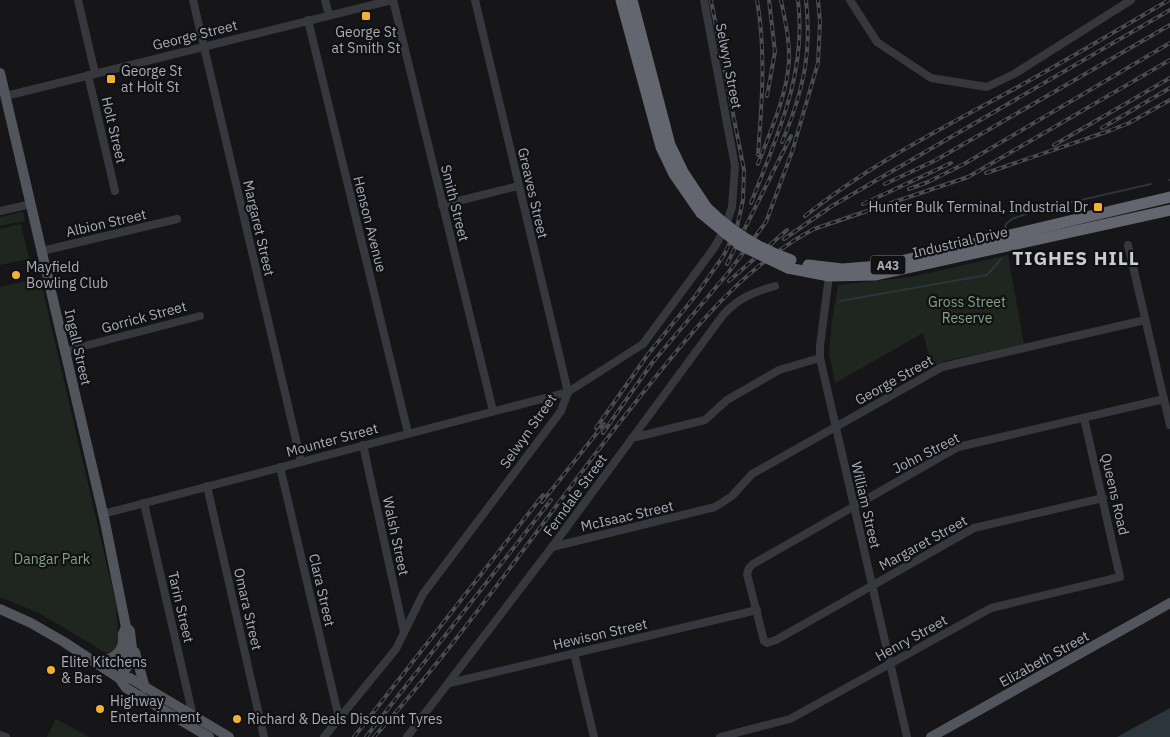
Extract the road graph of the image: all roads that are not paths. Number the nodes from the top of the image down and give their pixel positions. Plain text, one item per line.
1 (78, 0) edge
2 (193, 0) edge
3 (325, 0) edge
4 (392, 0) edge
5 (474, 0) edge
6 (621, 0) edge
7 (632, 0) edge
8 (704, 0) edge
9 (850, 0) edge
10 (1131, 0) edge
11 (329, 15) junction
12 (308, 20) junction
13 (204, 46) junction
14 (0, 73) edge
15 (92, 74) junction
16 (6, 96) junction
17 (518, 186) junction
18 (115, 191) dead end
19 (1167, 198) edge
20 (31, 204) junction
21 (442, 205) junction
22 (704, 210) junction
23 (1168, 210) edge
24 (0, 211) edge
25 (177, 219) dead end
26 (1128, 245) dead end
27 (42, 251) junction
28 (790, 264) junction
29 (829, 276) junction
30 (775, 286) dead end
31 (200, 316) dead end
32 (1145, 320) junction
33 (65, 351) junction
34 (820, 358) junction
35 (568, 392) junction
36 (1164, 399) junction
37 (493, 411) junction
38 (1084, 418) junction
39 (1170, 425) edge
40 (835, 427) junction
41 (408, 433) junction
42 (632, 438) junction
43 (363, 445) junction
44 (301, 461) junction
45 (280, 467) junction
46 (207, 486) junction
47 (1103, 498) junction
48 (144, 503) junction
49 (854, 507) junction
50 (708, 510) joint
51 (103, 514) junction
52 (552, 547) junction
53 (1120, 576) joint
54 (872, 586) junction
55 (1170, 603) edge
56 (0, 609) edge
57 (756, 610) junction
58 (404, 632) junction
59 (128, 646) junction
60 (574, 653) junction
61 (93, 661) junction
62 (890, 665) junction
63 (121, 674) junction
64 (450, 683) junction
65 (145, 688) junction
66 (193, 716) junction
67 (339, 718) junction
68 (0, 735) edge
69 (6, 737) edge
70 (209, 737) edge
71 (229, 737) edge
72 (264, 737) edge
73 (324, 737) edge
74 (407, 737) edge
75 (594, 737) edge
76 (720, 737) edge
77 (907, 737) edge
78 (932, 737) edge

1 - 15 street, Holt Street
2 - 13 street, Margaret Street
3 - 11 street
4 - 11 street, George Street
4 - 21 street, Smith Street
5 - 17 street, Greaves Street
6 - 22 highway, Industrial Drive / A43
7 - 22 highway, Industrial Drive / A43
8 - 35 street, Selwyn Street
9 - 10 street
11 - 12 street, George Street
12 - 13 street, George Street
12 - 41 street, Henson Avenue
13 - 15 street, George Street
13 - 44 street, Margaret Street
14 - 16 main road, Ingall Street
15 - 16 street, George Street
15 - 18 street, Holt Street
16 - 20 main road, Ingall Street
17 - 21 street
17 - 35 street, Greaves Street
19 - 23 street
19 - 28 highway, Industrial Drive / A43
20 - 24 street
20 - 27 main road, Ingall Street
21 - 37 street, Smith Street
22 - 28 highway, Industrial Drive / A43, bridge
23 - 29 highway, Industrial Drive / A43
25 - 27 street, Albion Street
26 - 32 street
27 - 33 main road, Ingall Street
28 - 29 highway, Industrial Drive / A43
29 - 34 street, William Street
30 - 42 street, Ferndale Street
31 - 33 street, Gorrick Street
32 - 36 street
32 - 40 street, George Street
33 - 51 main road, Ingall Street
34 - 40 street, William Street
34 - 42 street
35 - 37 street, Mounter Street
35 - 58 street, Selwyn Street
36 - 38 street, John Street
36 - 39 street
37 - 41 street, Mounter Street
38 - 47 street, Queens Road
38 - 49 street, John Street
40 - 49 street, William Street
40 - 50 street, George Street
41 - 43 street, Mounter Street
42 - 52 street, Ferndale Street
43 - 44 street, Mounter Street
43 - 58 street, Walsh Street
44 - 45 street, Mounter Street
45 - 46 street, Mounter Street
45 - 67 street, Clara Street
46 - 48 street, Mounter Street
46 - 72 street, Omara Street
47 - 53 street, Queens Road
47 - 54 street, Margaret Street
48 - 51 street, Mounter Street
48 - 66 street, Tarin Street
49 - 54 street, William Street
49 - 57 street, John Street
50 - 52 street, McIsaac Street
51 - 59 main road, Ingall Street
52 - 64 street, Ferndale Street
53 - 62 street, Henry Street
54 - 57 street, Margaret Street
54 - 62 street, William Street
55 - 78 main road, Elizabeth Street
56 - 61 main road
57 - 60 street, Hewison Street
58 - 67 street, Selwyn Street
59 - 61 main road
59 - 63 main road
59 - 65 main road, Ingall Street
60 - 64 street, Hewison Street
60 - 75 street
61 - 63 main road
62 - 76 street, Henry Street
62 - 77 street, William Street
63 - 65 main road
63 - 70 main road
64 - 74 street, Ferndale Street
65 - 66 main road
66 - 71 main road
67 - 73 street, Selwyn Street
68 - 69 street

